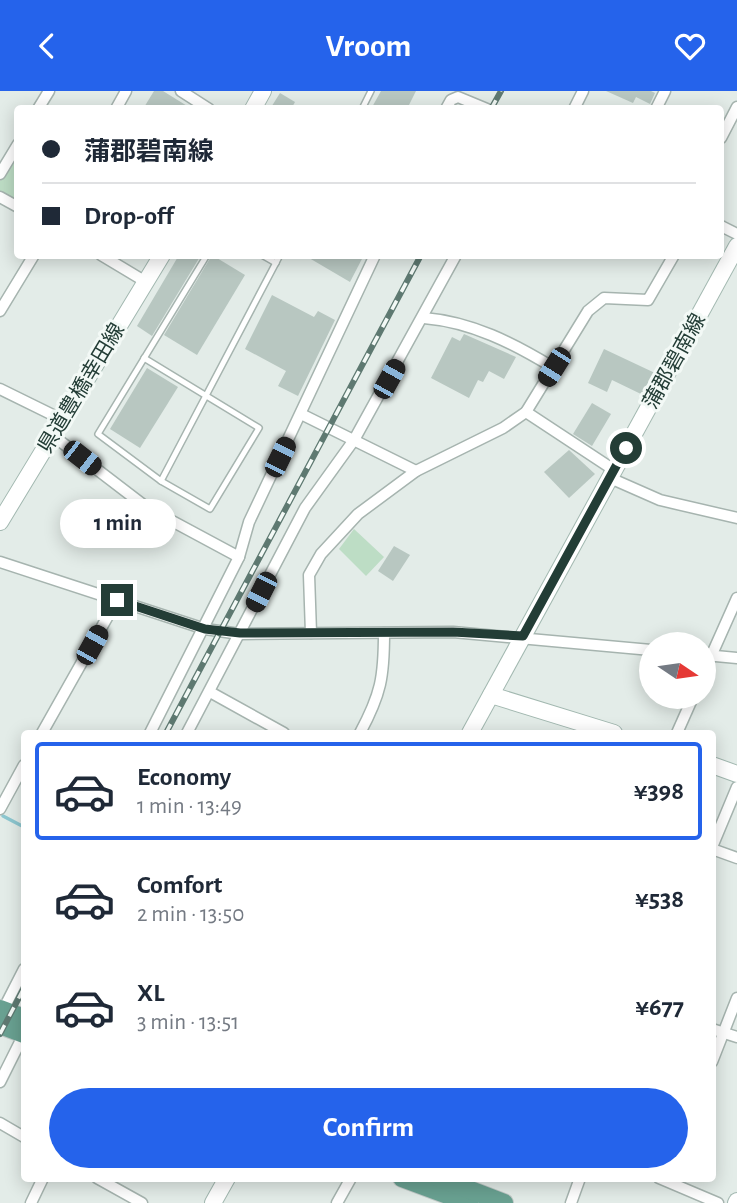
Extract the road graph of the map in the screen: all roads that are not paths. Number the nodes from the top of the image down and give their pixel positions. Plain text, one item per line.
1 (181, 91) edge
2 (203, 105) edge
3 (448, 105) edge
4 (477, 105) edge
5 (737, 107) edge
6 (724, 132) edge
7 (14, 151) edge
8 (0, 174) edge
9 (737, 246) edge
10 (32, 259) edge
11 (108, 259) edge
12 (160, 259) edge
13 (206, 259) edge
14 (269, 259) edge
15 (278, 259) edge
16 (373, 259) edge
17 (454, 259) edge
18 (672, 259) edge
19 (276, 263) junction
20 (146, 282) junction
21 (0, 311) edge
22 (424, 318) junction
23 (144, 358) junction
24 (554, 367) junction
25 (0, 389) edge
26 (206, 397) junction
27 (526, 412) junction
28 (301, 414) junction
29 (61, 419) junction
30 (52, 435) junction
31 (354, 440) junction
32 (416, 471) junction
33 (612, 474) junction
34 (161, 481) junction
35 (737, 518) edge
36 (0, 521) edge
37 (239, 557) junction
38 (0, 562) edge
39 (737, 598) edge
40 (117, 600) junction
41 (205, 629) junction
42 (240, 633) junction
43 (311, 633) junction
44 (384, 633) junction
45 (523, 636) junction
46 (716, 638) edge
47 (639, 649) edge
48 (716, 656) edge
49 (737, 657) edge
50 (210, 692) junction
51 (491, 695) junction
52 (688, 709) edge
53 (44, 730) edge
54 (152, 730) edge
55 (189, 730) edge
56 (279, 730) edge
57 (362, 730) edge
58 (472, 730) edge
59 (604, 730) edge
60 (678, 730) edge
61 (716, 766) edge
62 (21, 770) edge
63 (737, 774) edge
64 (737, 787) edge
65 (0, 809) edge
66 (716, 838) edge
67 (716, 850) edge
68 (737, 858) edge
69 (21, 975) edge
70 (737, 998) edge
71 (1, 1015) edge
72 (21, 1018) edge
73 (718, 1030) edge
74 (21, 1032) edge
75 (737, 1037) edge
76 (21, 1040) edge
77 (0, 1081) edge
78 (0, 1123) edge
79 (21, 1135) edge
80 (41, 1182) edge
81 (103, 1182) edge
82 (225, 1182) edge
83 (349, 1182) edge
84 (413, 1182) edge
85 (449, 1182) edge
86 (579, 1182) edge
87 (672, 1182) edge
88 (126, 1199) edge
89 (30, 1203) edge
90 (142, 1203) edge
91 (213, 1203) edge
92 (337, 1203) edge
93 (469, 1203) edge
94 (504, 1203) edge
95 (571, 1203) edge
96 (718, 1203) edge

1 - 2 street
3 - 4 street
5 - 6 street
7 - 8 street
9 - 33 main road, 蒲郡碧南線
10 - 21 street
11 - 20 street
12 - 20 main road, 県道豊橋幸田線
13 - 23 lane
14 - 19 lane
15 - 19 lane
16 - 28 street
17 - 22 street
18 - 24 street
19 - 26 lane
20 - 29 main road, 県道豊橋幸田線
22 - 24 street
22 - 31 street
23 - 26 lane
23 - 34 lane
24 - 27 street
25 - 29 street
26 - 34 lane
26 - 34 lane
27 - 32 street
27 - 33 street
28 - 31 street
28 - 37 street
29 - 30 main road, 県道豊橋幸田線
30 - 36 main road, 県道豊橋幸田線
30 - 37 street
31 - 32 street
31 - 42 street
32 - 43 street
33 - 35 street
33 - 45 main road, 蒲郡碧南線
37 - 41 street
38 - 40 street
39 - 46 street
40 - 41 street
40 - 53 street
41 - 42 street
41 - 54 street
42 - 43 street
42 - 50 street
43 - 44 street
44 - 45 street
44 - 57 street
45 - 47 street
45 - 51 main road, 蒲郡碧南線
48 - 49 street
50 - 55 street
50 - 56 street
51 - 58 main road, 蒲郡碧南線
51 - 59 main road
52 - 60 street
61 - 63 main road
62 - 65 street
64 - 66 street
67 - 68 street
69 - 71 street
70 - 73 street
71 - 72 main road
71 - 74 main road
73 - 75 street
76 - 77 street
78 - 79 street
80 - 89 street
81 - 88 street
82 - 91 main road
83 - 92 street
84 - 93 main road
85 - 94 main road
86 - 95 street
87 - 96 street
88 - 90 street

